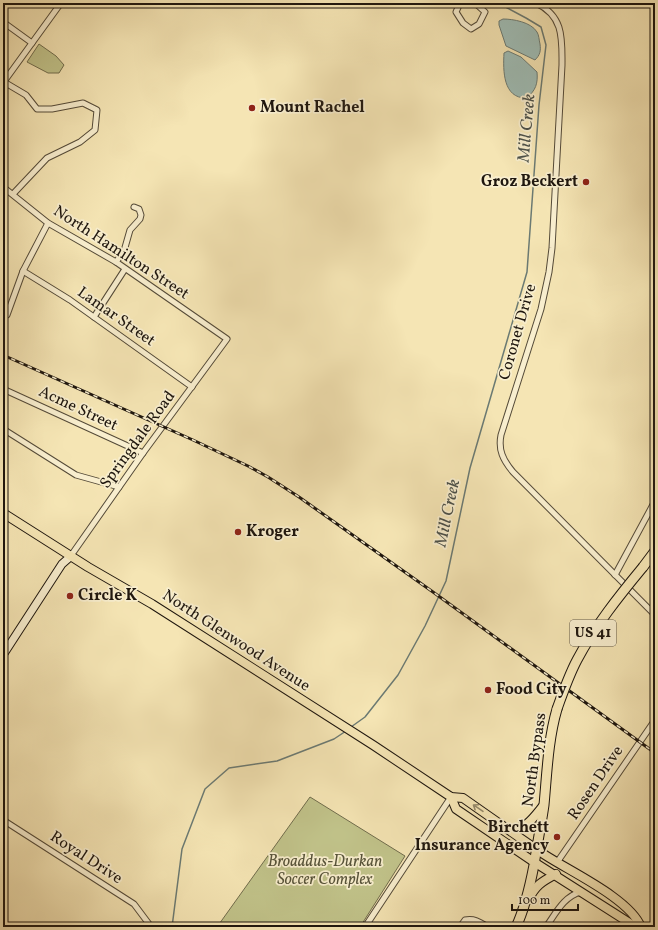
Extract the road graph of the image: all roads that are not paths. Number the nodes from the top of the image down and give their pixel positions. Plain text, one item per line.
1 (61, 3) edge
2 (460, 3) edge
3 (475, 3) edge
4 (536, 3) edge
5 (3, 22) edge
6 (32, 43) junction
7 (4, 83) edge
8 (3, 187) edge
9 (13, 194) junction
10 (134, 206) dead end
11 (48, 223) junction
12 (116, 262) junction
13 (125, 269) junction
14 (23, 271) junction
15 (7, 315) dead end
16 (94, 317) junction
17 (227, 339) joint
18 (192, 387) junction
19 (3, 389) edge
20 (3, 429) edge
21 (143, 453) junction
22 (119, 487) junction
23 (655, 501) edge
24 (3, 513) edge
25 (655, 551) edge
26 (70, 557) junction
27 (615, 575) junction
28 (655, 615) edge
29 (3, 655) edge
30 (655, 720) edge
31 (451, 797) junction
32 (543, 806) junction
33 (3, 820) edge
34 (509, 829) junction
35 (538, 849) junction
36 (558, 861) junction
37 (534, 862) junction
38 (556, 874) junction
39 (583, 892) junction
40 (521, 913) junction
41 (149, 924) dead end
42 (365, 927) edge
43 (460, 927) edge
44 (488, 927) edge
45 (516, 927) edge
46 (546, 927) edge
47 (636, 927) edge
48 (641, 927) edge

1 - 6 street
2 - 3 street
4 - 27 street, Coronet Drive
5 - 6 street
6 - 7 street
7 - 9 street
8 - 9 street, North Hamilton Street
9 - 11 street, North Hamilton Street
10 - 12 street
11 - 12 street, North Hamilton Street
11 - 14 street
12 - 13 street, North Hamilton Street
13 - 16 street
13 - 17 street, North Hamilton Street
14 - 15 street
14 - 16 street, Lamar Street
16 - 18 street, Lamar Street
17 - 18 street, Springdale Road
18 - 21 street, Springdale Road
19 - 21 street, Acme Street
20 - 22 street
21 - 22 street, Springdale Road
22 - 26 street, Springdale Road
23 - 27 street
24 - 26 main road, North Glenwood Avenue
25 - 32 highway, North Bypass / US 41, bridge
26 - 29 street
26 - 31 main road, North Glenwood Avenue
27 - 28 street, Coronet Drive
30 - 36 street, Rosen Drive
34 -> 31 main road, North Glenwood Avenue
31 - 37 main road, North Glenwood Avenue
31 - 42 street
32 - 34 main road
32 - 35 highway, North Bypass / US 41
33 - 41 street, Royal Drive
34 - 35 main road, North Glenwood Avenue
35 - 36 main road, North Glenwood Avenue
35 - 37 highway, North Bypass / US 41
36 - 48 main road, North Glenwood Avenue
37 - 38 main road, North Glenwood Avenue
37 - 40 highway, North Bypass / US 41
38 - 39 main road, North Glenwood Avenue
38 - 40 main road
39 - 46 street
39 - 47 main road, North Glenwood Avenue
40 - 45 highway, North Bypass / US 41
43 - 44 street

